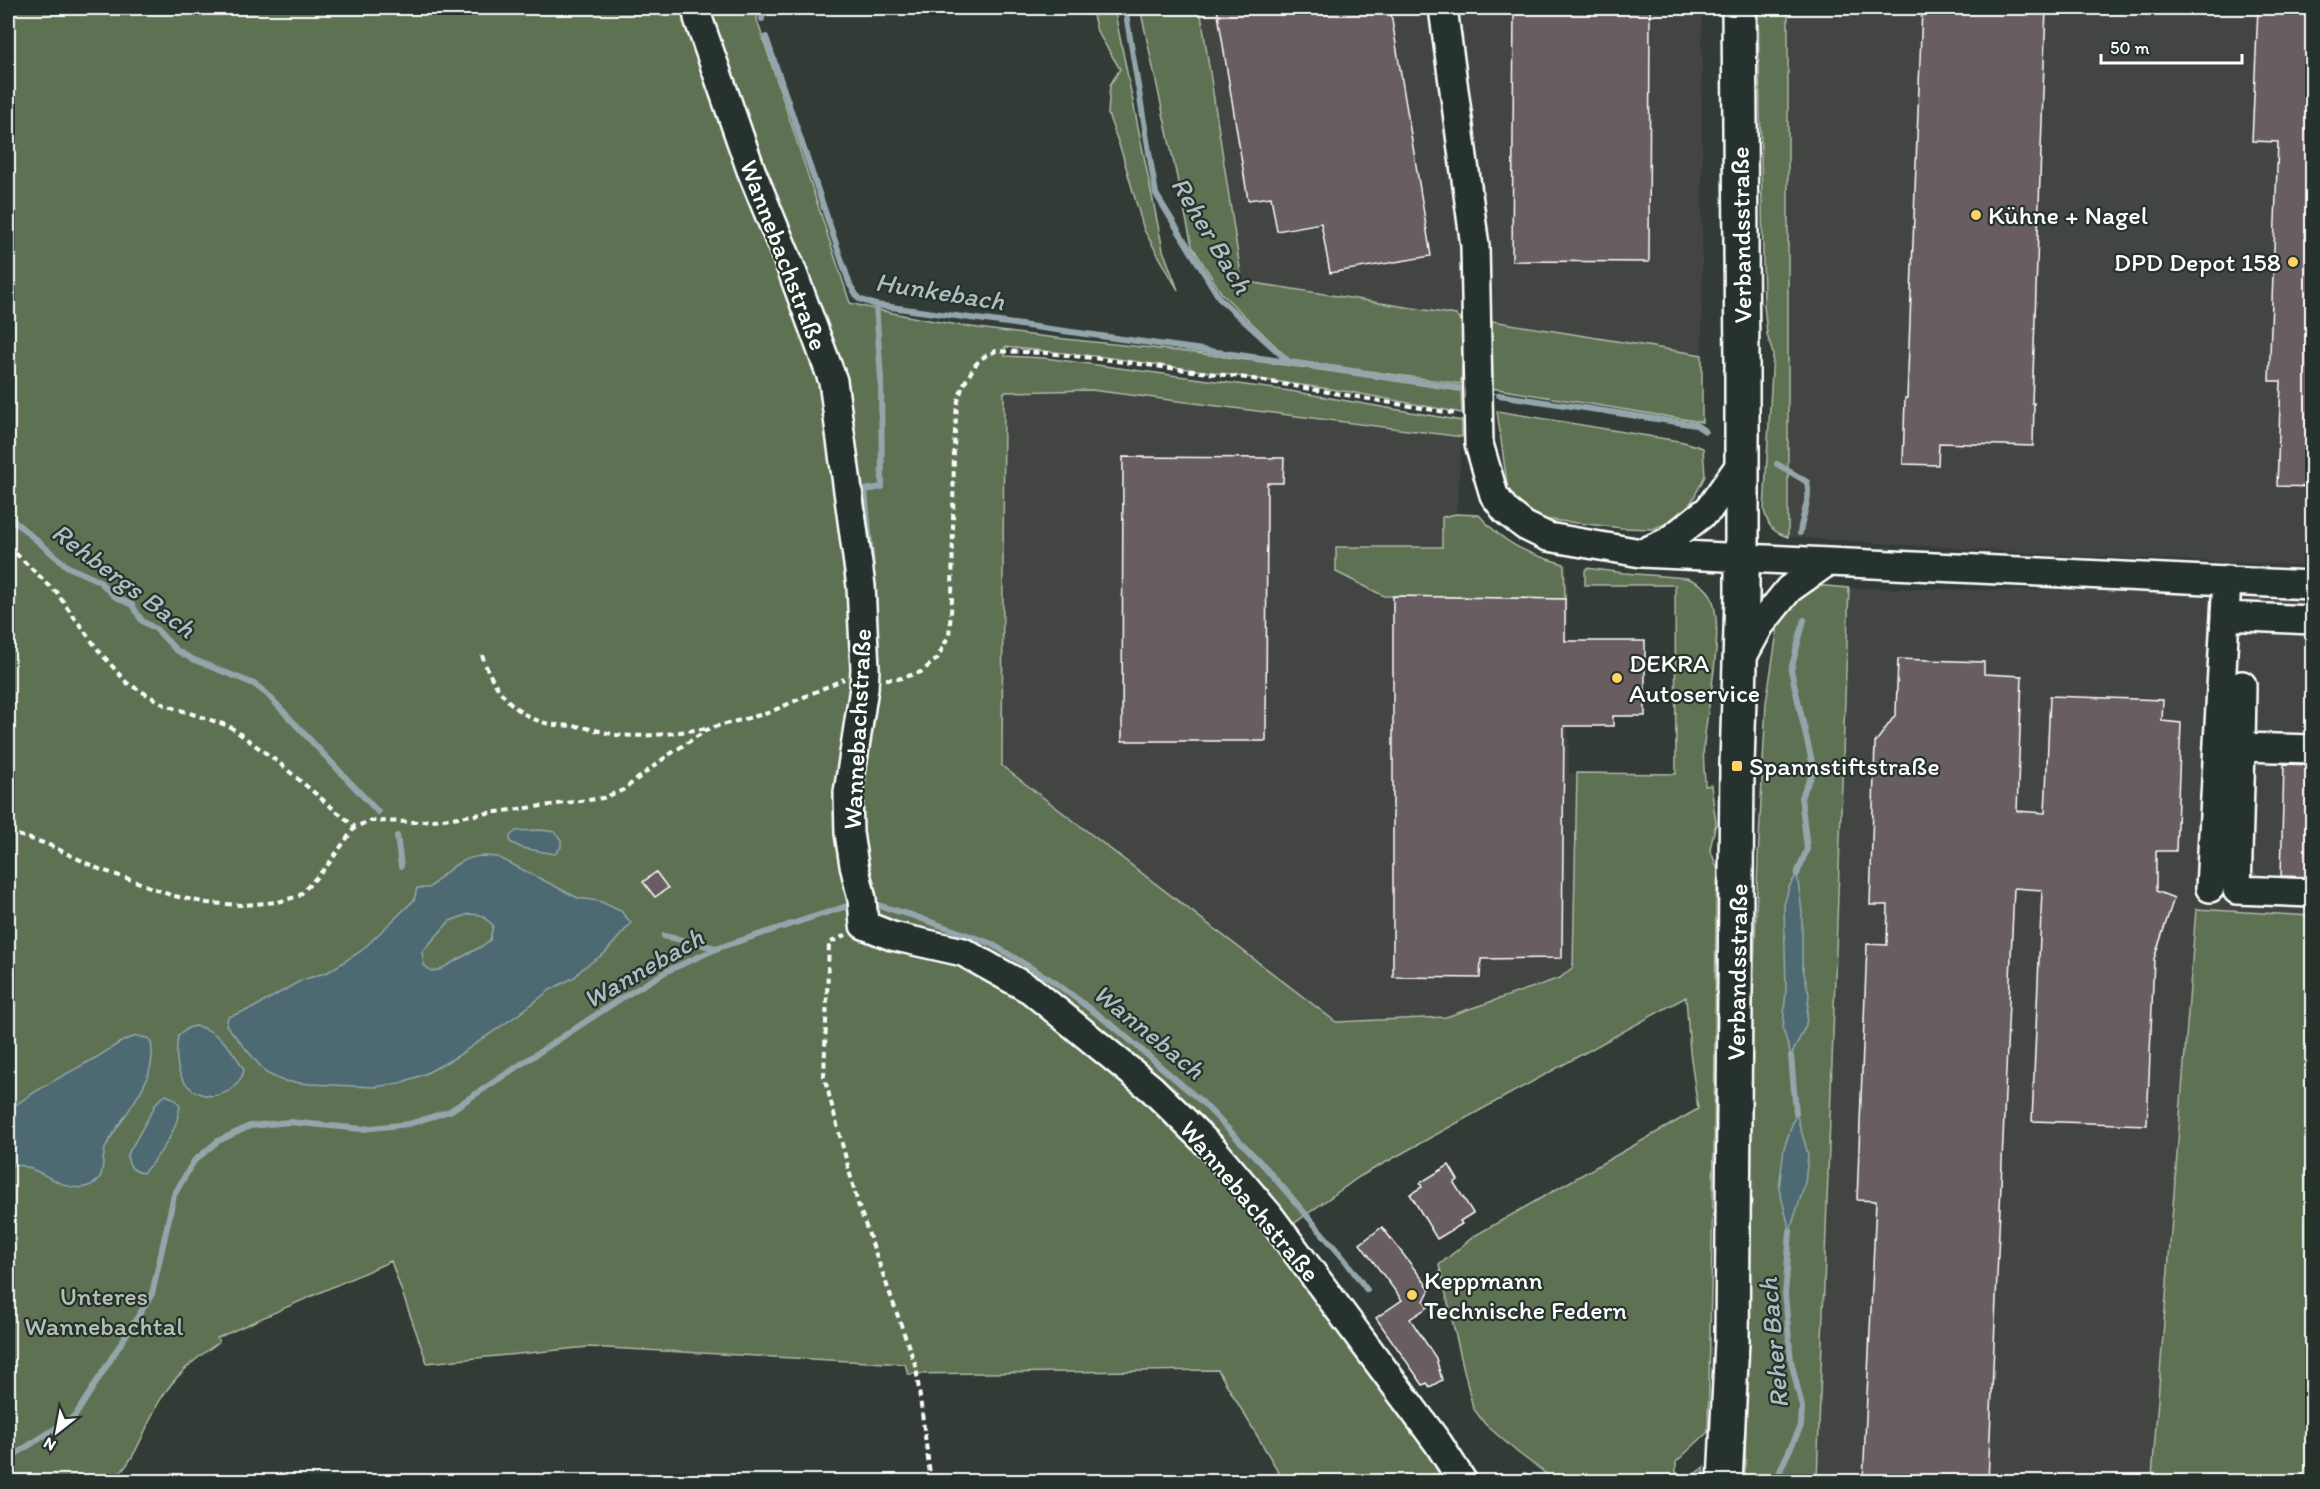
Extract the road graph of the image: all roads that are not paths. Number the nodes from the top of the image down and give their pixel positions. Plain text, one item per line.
1 (697, 8) edge
2 (1443, 8) edge
3 (1739, 8) edge
4 (1742, 462) junction
5 (1641, 553) junction
6 (1742, 558) junction
7 (1826, 563) junction
8 (2227, 580) junction
9 (2313, 585) edge
10 (2225, 616) junction
11 (2313, 620) edge
12 (1741, 660) junction
13 (2242, 685) dead end
14 (2241, 747) junction
15 (2313, 749) edge
16 (2226, 817) junction
17 (2210, 888) dead end
18 (2313, 893) edge
19 (1463, 1482) edge
20 (1725, 1482) edge

1 - 19 street, Wannebachstraße
2 - 5 street
3 - 4 main road, Verbandsstraße
4 - 5 street
4 - 6 main road, Verbandsstraße
5 - 6 street
6 - 7 street
6 - 12 main road, Verbandsstraße
7 - 8 street
7 - 12 street
8 - 9 street
8 - 10 street
10 - 11 street
10 - 16 street
12 - 20 main road, Verbandsstraße
13 - 14 street
14 - 15 street
14 - 16 street
16 - 17 street
16 - 18 street

